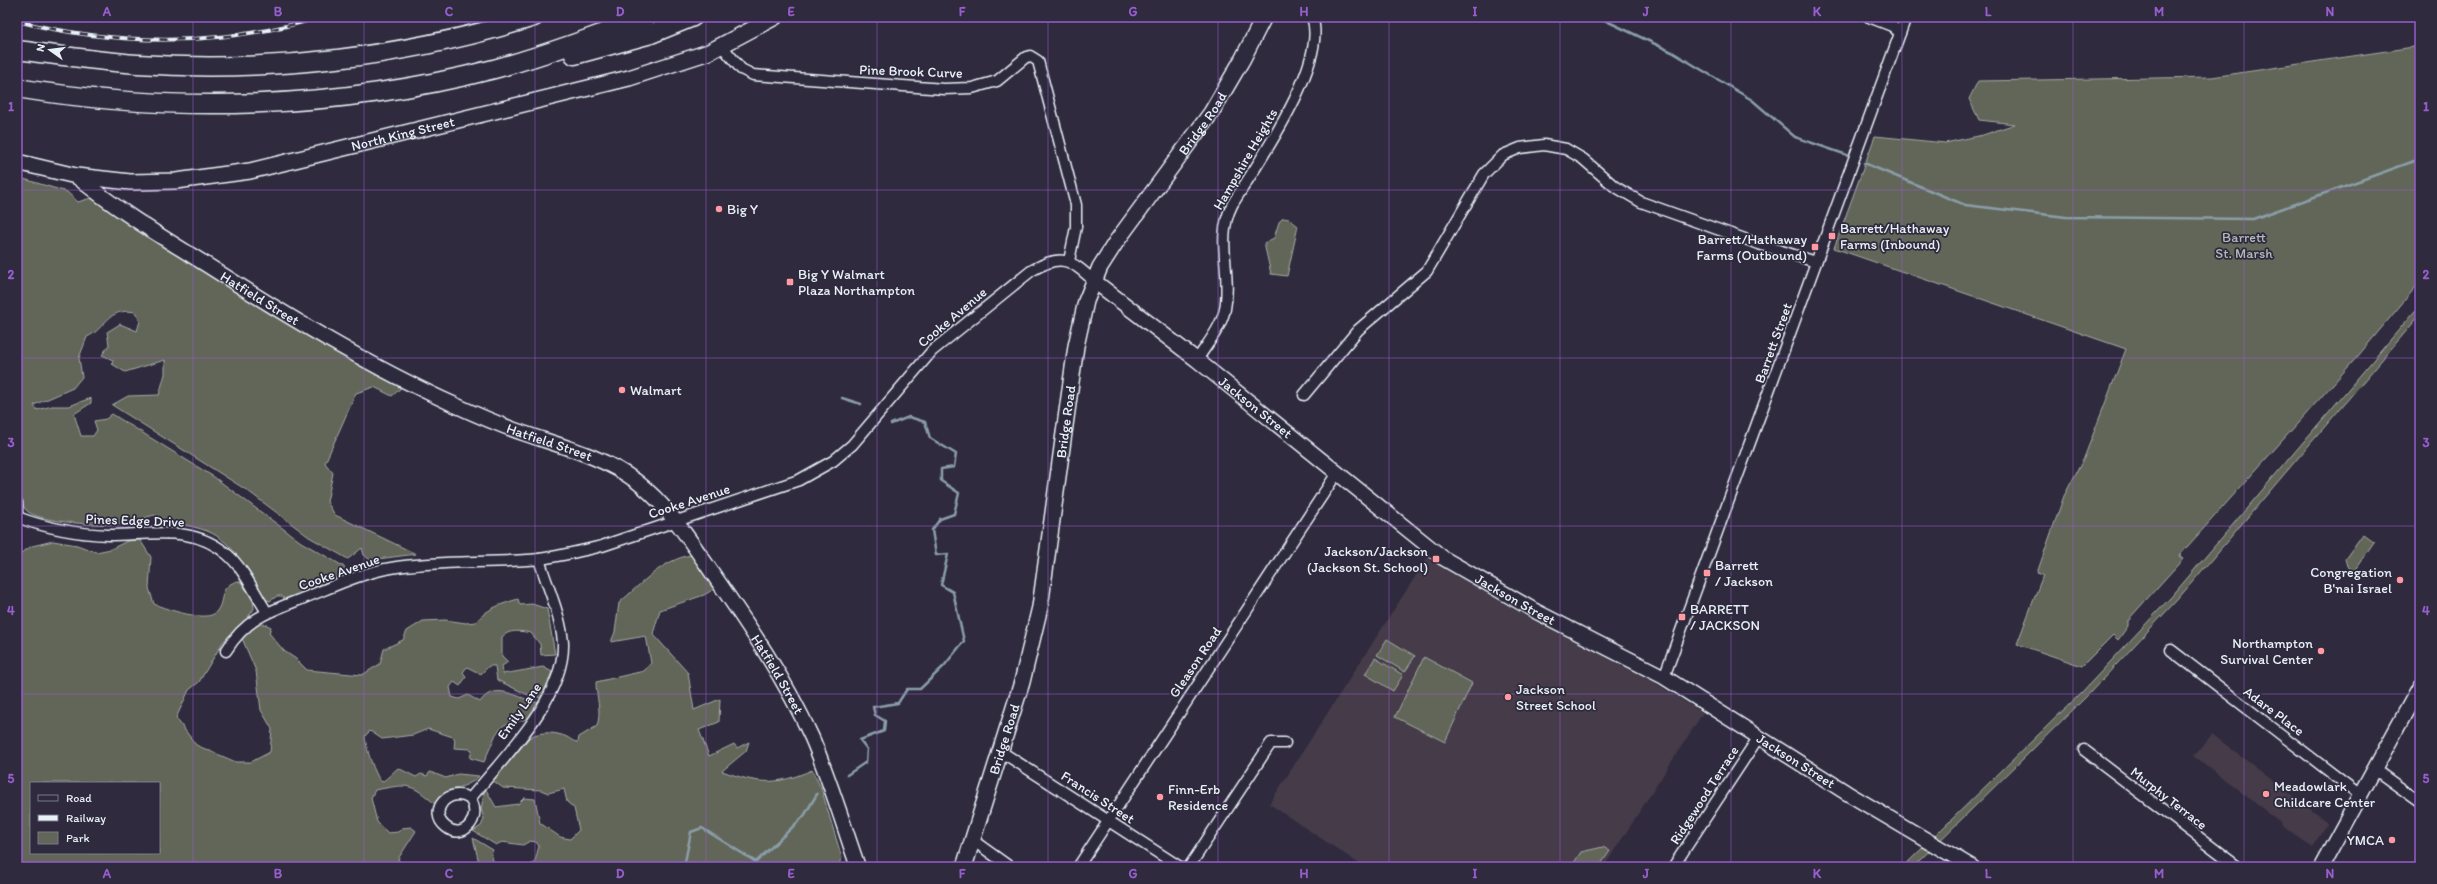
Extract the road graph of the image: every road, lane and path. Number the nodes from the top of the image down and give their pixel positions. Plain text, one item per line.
1 (504, 17) edge
2 (534, 17) edge
3 (647, 17) edge
4 (693, 17) edge
5 (776, 17) edge
6 (1264, 17) edge
7 (1312, 17) edge
8 (1869, 17) edge
9 (1906, 17) edge
10 (1900, 33) junction
11 (722, 46) junction
12 (17, 50) edge
13 (290, 62) junction
14 (464, 76) junction
15 (17, 88) edge
16 (17, 162) edge
17 (76, 176) junction
18 (1069, 261) junction
19 (1816, 262) junction
20 (1094, 281) junction
21 (1197, 360) junction
22 (1304, 395) dead end
23 (1337, 473) junction
24 (17, 503) edge
25 (17, 517) edge
26 (675, 520) junction
27 (539, 559) junction
28 (267, 612) junction
29 (2171, 650) dead end
30 (226, 651) dead end
31 (1664, 678) junction
32 (2420, 686) edge
33 (1758, 738) junction
34 (1285, 743) dead end
35 (2084, 750) dead end
36 (1000, 751) junction
37 (2374, 769) junction
38 (2360, 794) junction
39 (470, 799) dead end
40 (2420, 802) edge
41 (1108, 821) junction
42 (971, 839) junction
43 (858, 867) edge
44 (964, 867) edge
45 (1010, 867) edge
46 (1078, 867) edge
47 (1180, 867) edge
48 (1189, 867) edge
49 (1673, 867) edge
50 (1972, 867) edge
51 (2238, 867) edge
52 (2321, 867) edge

1 - 13 highway
2 - 13 highway
3 - 14 highway
4 - 14 highway
5 - 11 main road, North King Street
6 - 20 main road, Bridge Road
7 - 21 street, Hampshire Heights
8 - 10 street
9 - 10 street, Barrett Street
10 - 19 street, Barrett Street
11 - 17 main road, North King Street
11 - 18 street, Pine Brook Curve
12 - 13 highway
14 - 15 highway
16 - 17 main road, North King Street
17 - 26 street, Hatfield Street
18 - 20 street
18 - 26 street, Cooke Avenue
19 - 22 street
19 - 31 street, Barrett Street
20 - 21 street, Jackson Street
20 - 36 main road, Bridge Road
21 - 23 street, Jackson Street
23 - 31 street, Jackson Street
23 - 41 street, Gleason Road
24 - 25 street, Pines Edge Drive
25 - 28 street, Pines Edge Drive
26 - 27 street, Cooke Avenue
26 - 43 street, Hatfield Street
27 - 28 street, Cooke Avenue
27 - 39 street, Emily Lane
28 - 30 street, Cooke Avenue
29 - 38 street, Adare Place
31 - 33 street, Jackson Street
32 - 37 street
33 - 49 street, Ridgewood Terrace
33 - 50 street, Jackson Street
34 - 48 street
35 - 51 street, Murphy Terrace
36 - 41 street, Francis Street
36 - 42 main road, Bridge Road
37 - 38 street
37 - 40 street
38 - 52 street
41 - 46 street, Gleason Road
41 - 47 street, Francis Street
42 - 44 main road, Bridge Road
42 - 45 street

